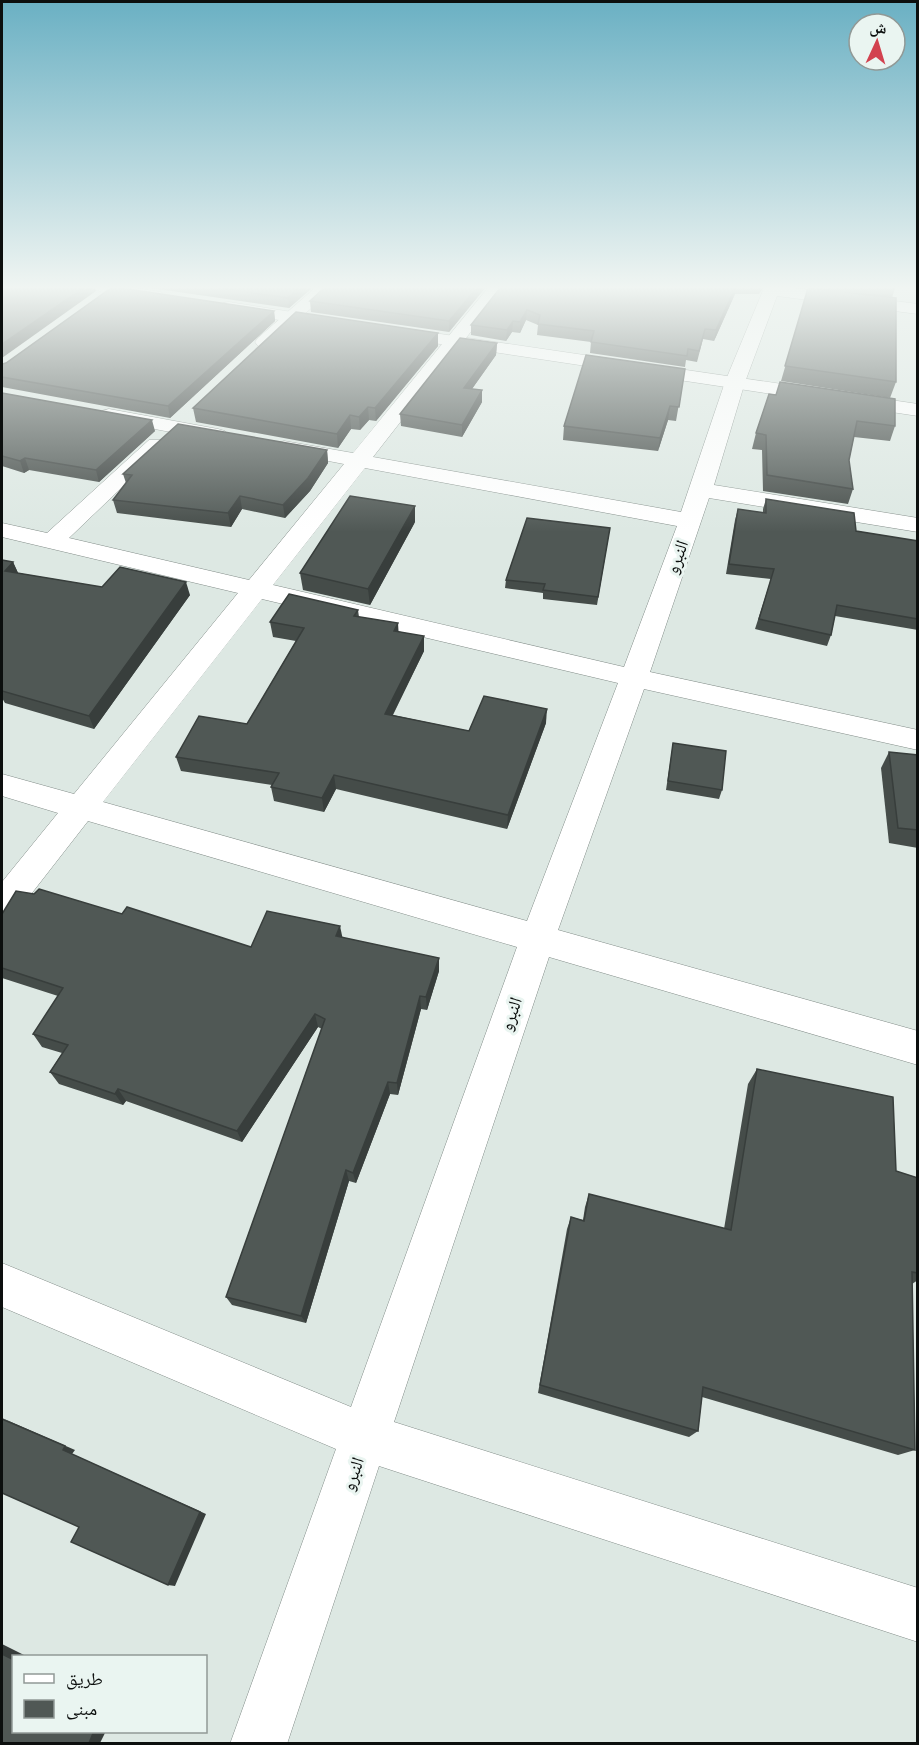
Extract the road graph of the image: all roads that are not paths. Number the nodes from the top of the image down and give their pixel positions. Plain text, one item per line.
1 (432, 369) edge
2 (647, 369) edge
3 (740, 369) edge
4 (735, 382) junction
5 (918, 410) edge
6 (190, 411) dead end
7 (93, 412) edge
8 (174, 427) junction
9 (243, 440) edge
10 (266, 444) edge
11 (359, 461) junction
12 (695, 506) junction
13 (918, 525) edge
14 (2, 530) edge
15 (51, 542) junction
16 (255, 590) junction
17 (634, 678) junction
18 (918, 740) edge
19 (2, 785) edge
20 (81, 807) junction
21 (2, 906) edge
22 (537, 938) junction
23 (918, 1048) edge
24 (2, 1285) edge
25 (366, 1437) junction
26 (918, 1615) edge
27 (258, 1743) edge

1 - 11 street
2 - 4 street
3 - 4 street, النبرو
4 - 5 street
4 - 12 street, النبرو
6 - 8 street
7 - 8 street
8 - 9 street
8 - 15 street
10 - 11 street
11 - 12 street
11 - 16 street
12 - 13 street
12 - 17 street, النبرو
14 - 15 street
15 - 16 street
16 - 17 street
16 - 20 street
17 - 18 street
17 - 22 street, النبرو
19 - 20 street
20 - 21 street
20 - 22 street
22 - 23 street
22 - 25 street, النبرو
24 - 25 street
25 - 26 street
25 - 27 street, النبرو

